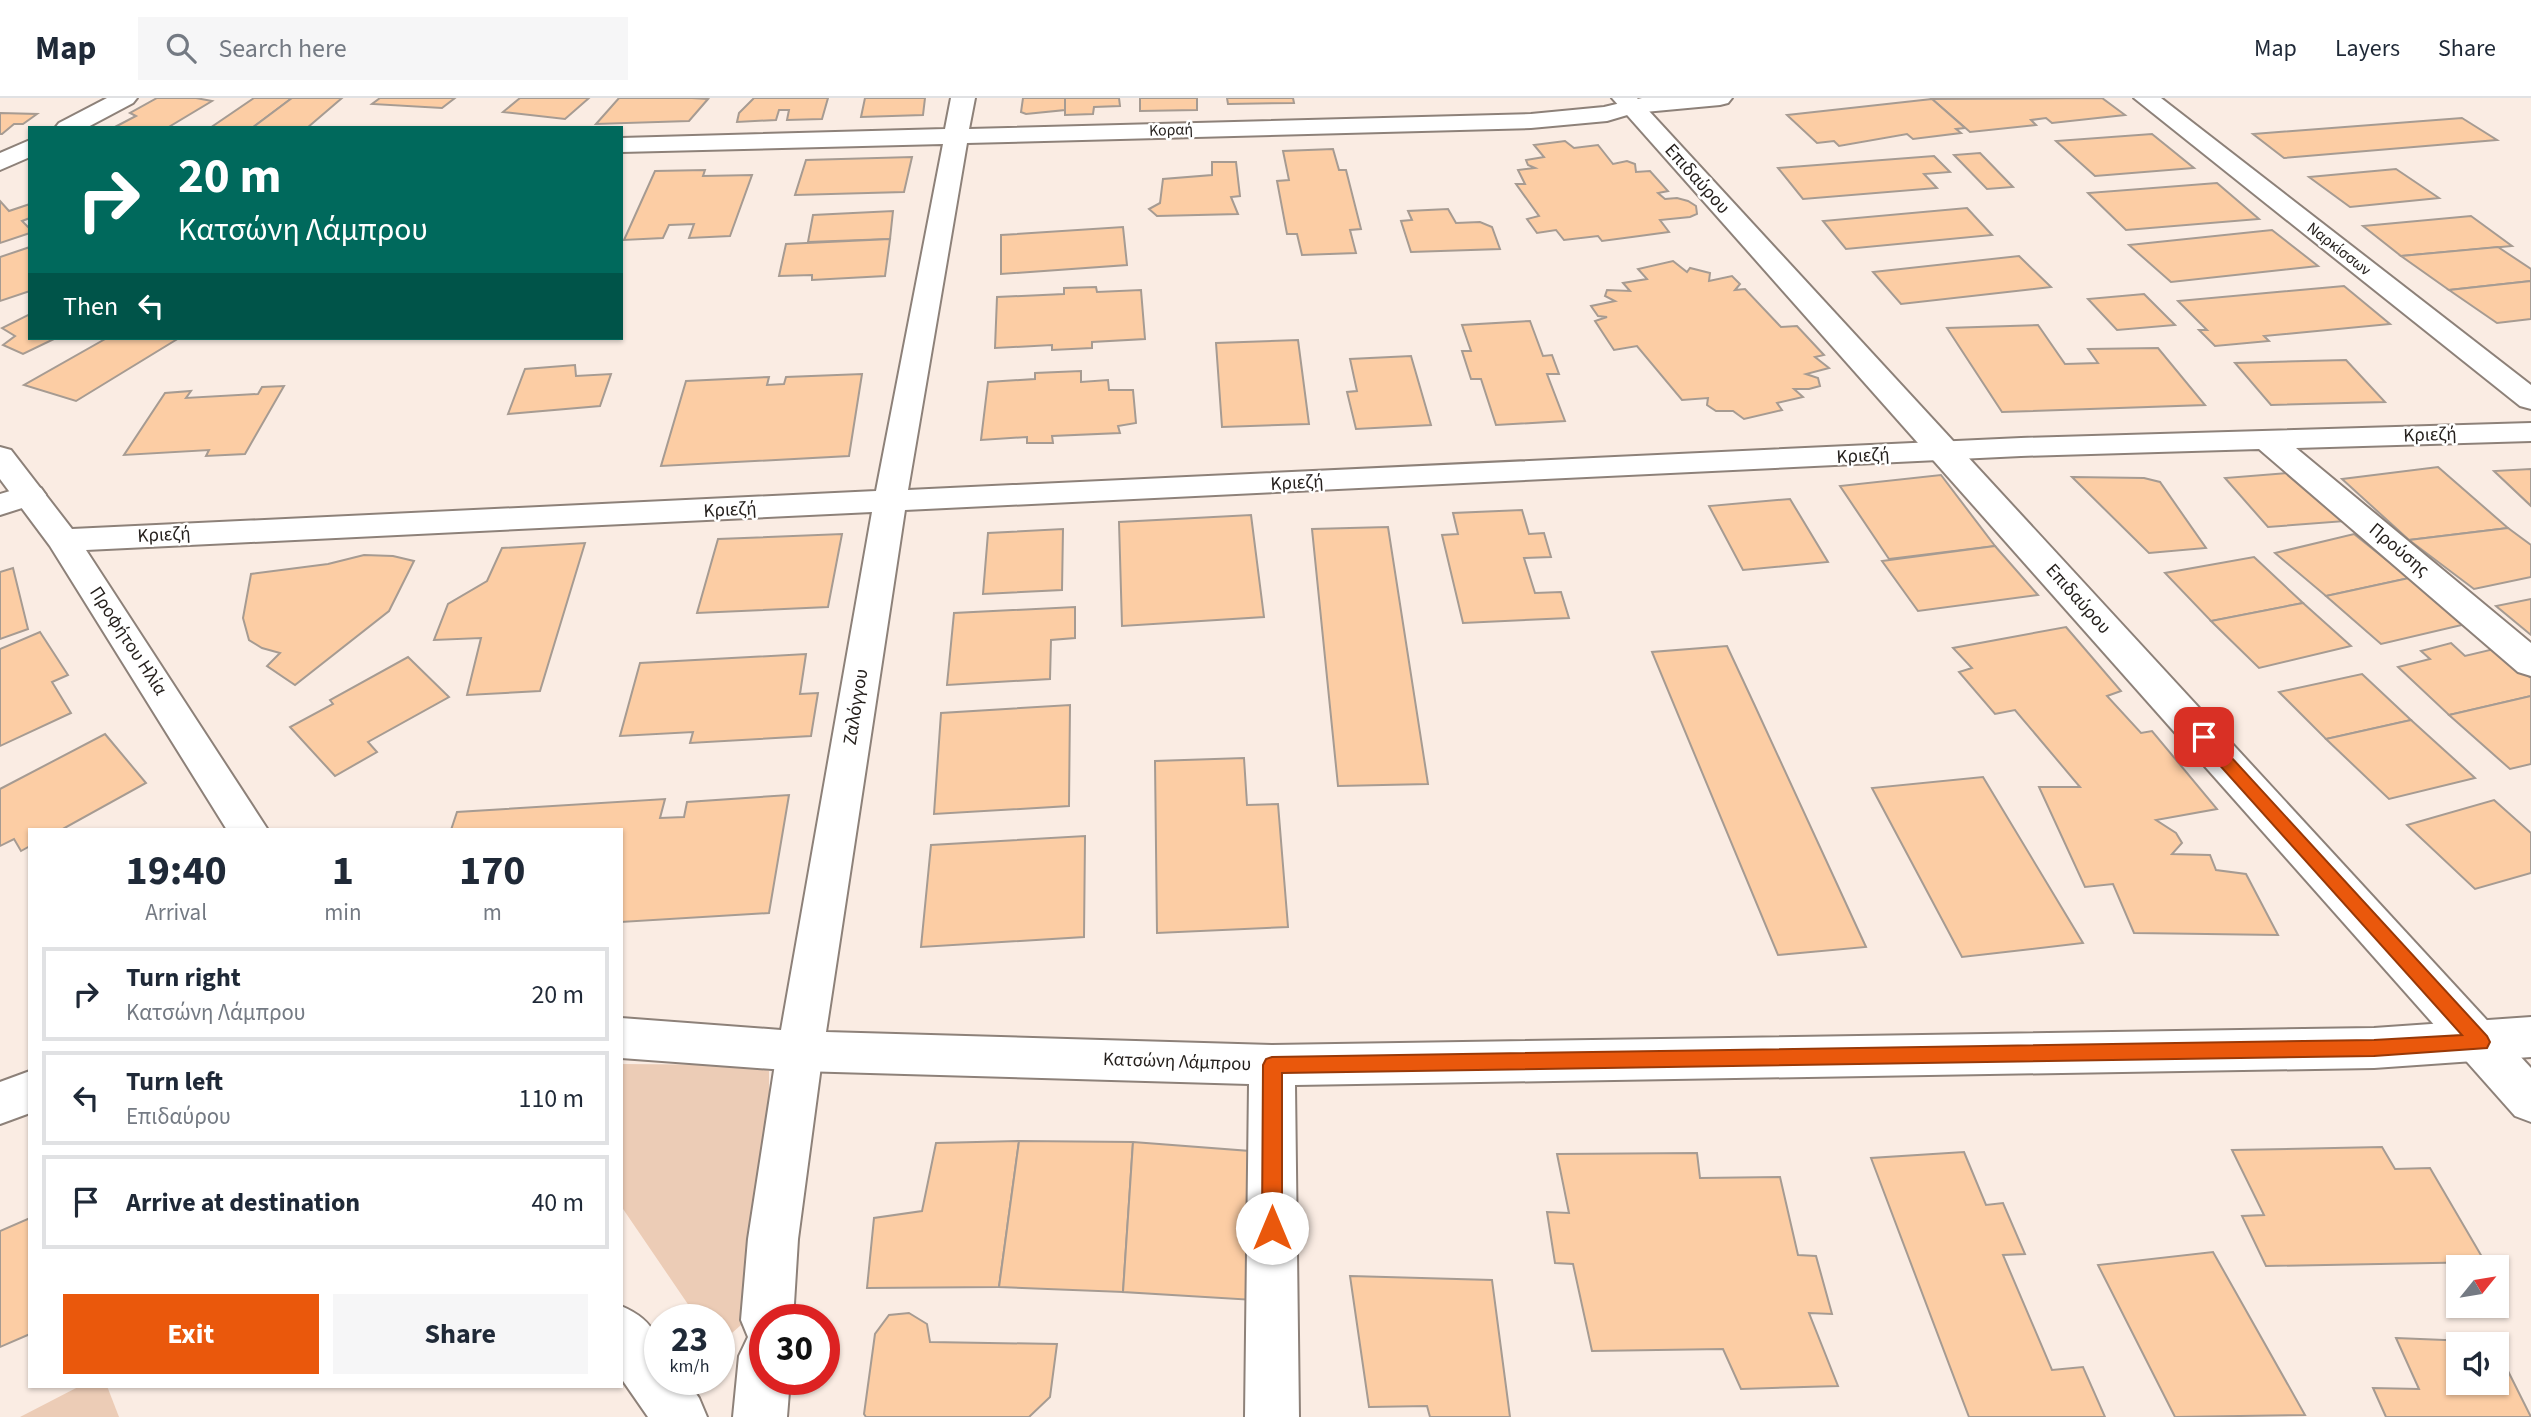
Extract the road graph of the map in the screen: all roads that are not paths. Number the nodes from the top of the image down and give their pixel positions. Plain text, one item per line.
1 (125, 98) edge
2 (963, 98) edge
3 (1720, 98) edge
4 (2146, 98) edge
5 (1628, 102) edge
6 (71, 126) edge
7 (956, 136) junction
8 (623, 145) edge
9 (28, 148) edge
10 (28, 160) edge
11 (2, 162) edge
12 (2531, 400) edge
13 (2531, 432) edge
14 (2266, 439) junction
15 (1946, 453) junction
16 (0, 457) edge
17 (15, 500) edge
18 (890, 502) junction
19 (63, 540) junction
20 (2531, 663) edge
21 (247, 828) edge
22 (2531, 1037) edge
23 (623, 1038) edge
24 (2480, 1042) junction
25 (800, 1051) junction
26 (1272, 1065) junction
27 (28, 1093) edge
28 (2531, 1101) edge
29 (0, 1103) edge
30 (768, 1304) edge
31 (623, 1335) edge
32 (762, 1395) edge
33 (680, 1417) edge
34 (760, 1417) edge
35 (1272, 1417) edge

1 - 6 street
2 - 7 street, Ζαλόγγου
3 - 5 street, Κοραή
4 - 12 street, Ναρκίσσων
5 - 7 street, Κοραή
5 - 15 street, Επιδαύρου
7 - 8 street, Κοραή
7 - 18 street, Ζαλόγγου
9 - 11 street
10 - 11 street
13 - 14 street, Κριεζή
14 - 15 street, Κριεζή
14 - 20 street, Προύσης
15 - 18 street, Κριεζή
15 - 24 street, Επιδαύρου
16 - 17 street, Προφήτου Ηλία
17 - 19 street, Προφήτου Ηλία
18 - 19 street, Κριεζή
18 - 25 street, Ζαλόγγου
19 - 21 street, Προφήτου Ηλία
22 - 24 street, Κατσώνη Λάμπρου
23 - 25 street, Κατσώνη Λάμπρου
24 - 26 street, Κατσώνη Λάμπρου
24 - 28 street, Επιδαύρου
25 - 26 street, Κατσώνη Λάμπρου
25 - 30 street, Ζαλόγγου
26 - 35 street
27 - 29 street
31 - 33 street
32 - 34 street

